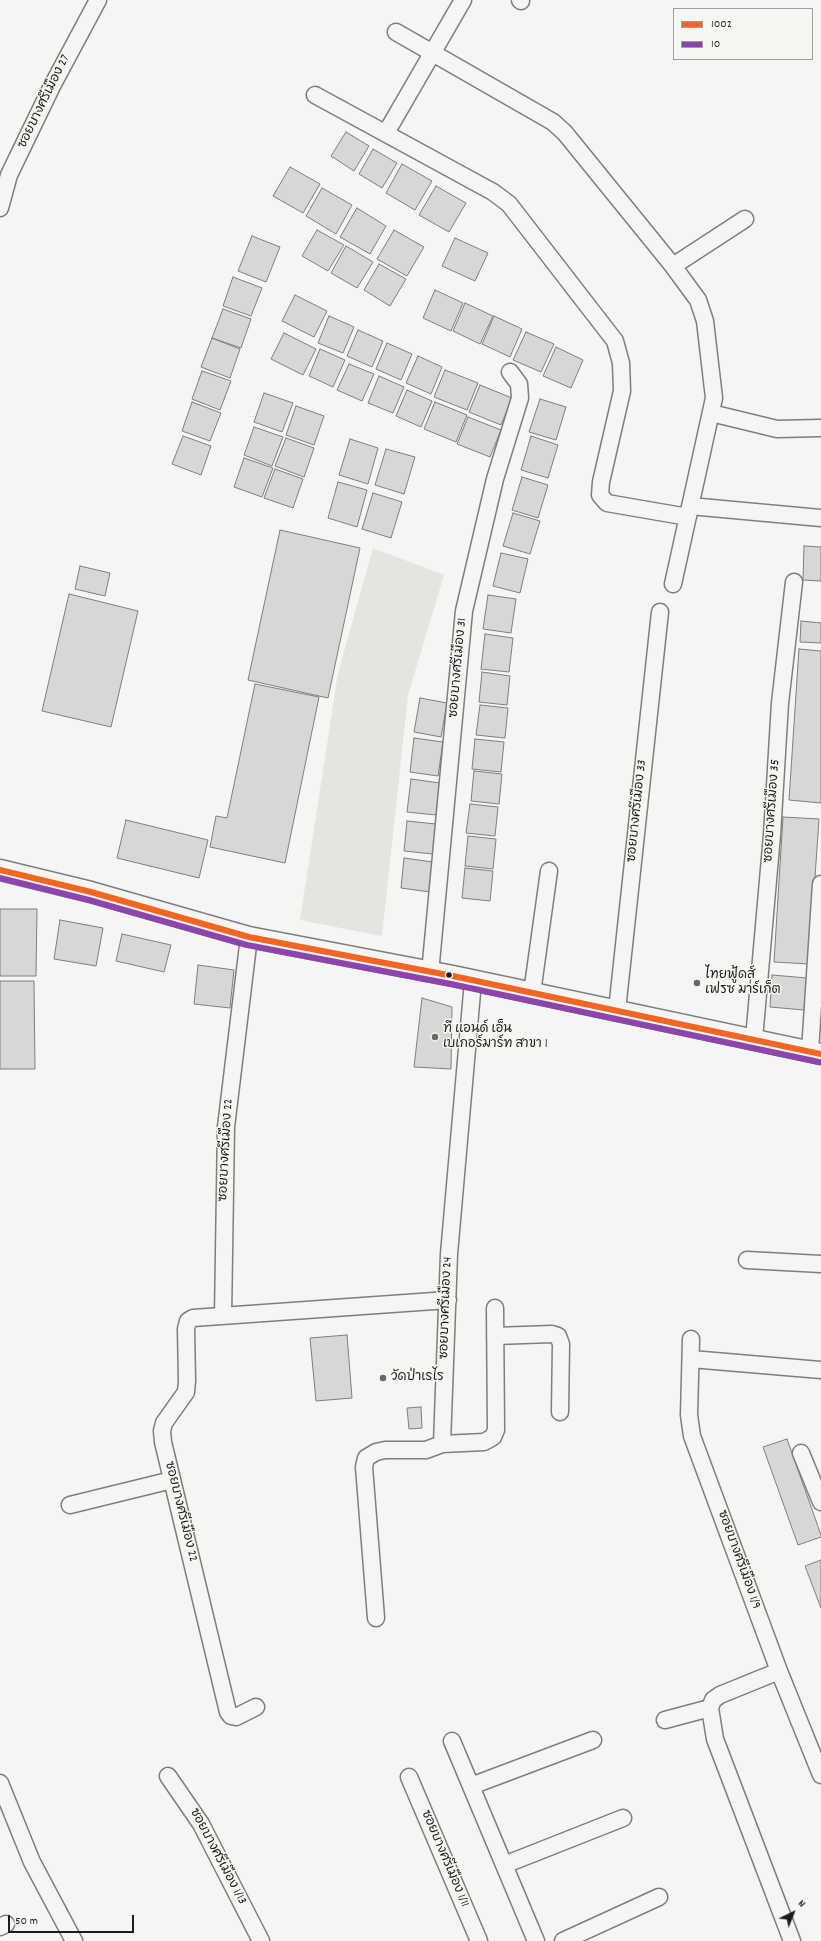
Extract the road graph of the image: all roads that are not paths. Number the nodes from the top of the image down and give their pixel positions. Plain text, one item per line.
1 (98, 0) edge
2 (463, 0) edge
3 (396, 32) dead end
4 (432, 53) junction
5 (315, 95) dead end
6 (386, 133) junction
7 (0, 208) edge
8 (745, 219) dead end
9 (673, 266) junction
10 (510, 372) dead end
11 (711, 413) junction
12 (821, 428) edge
13 (689, 512) junction
14 (821, 518) edge
15 (794, 582) dead end
16 (673, 584) dead end
17 (660, 612) dead end
18 (0, 870) edge
19 (549, 871) dead end
20 (821, 884) edge
21 (249, 937) junction
22 (430, 973) junction
23 (473, 981) junction
24 (532, 993) junction
25 (617, 1010) junction
26 (754, 1039) junction
27 (815, 1052) edge
28 (747, 1260) dead end
29 (821, 1264) edge
30 (448, 1300) junction
31 (495, 1308) dead end
32 (223, 1316) junction
33 (495, 1336) junction
34 (691, 1339) dead end
35 (691, 1358) junction
36 (821, 1370) edge
37 (560, 1412) dead end
38 (442, 1444) junction
39 (802, 1453) dead end
40 (172, 1480) junction
41 (821, 1502) edge
42 (70, 1505) dead end
43 (376, 1618) dead end
44 (779, 1671) junction
45 (256, 1707) dead end
46 (710, 1708) junction
47 (665, 1720) dead end
48 (593, 1740) dead end
49 (452, 1741) dead end
50 (821, 1775) edge
51 (168, 1776) dead end
52 (409, 1777) dead end
53 (0, 1783) edge
54 (471, 1786) junction
55 (623, 1818) dead end
56 (504, 1865) junction
57 (659, 1897) dead end
58 (74, 1941) edge
59 (261, 1941) edge
60 (479, 1941) edge
61 (536, 1941) edge
62 (563, 1941) edge
63 (792, 1941) edge

1 - 7 street, ซอยบางศรีเมือง 27
2 - 4 street
3 - 4 street
4 - 6 street
4 - 9 street
5 - 6 street
6 - 13 street
8 - 9 street
9 - 11 street
10 - 22 street, ซอยบางศรีเมือง 31
11 - 12 street
11 - 13 street
13 - 14 street
13 - 16 street
15 - 26 street, ซอยบางศรีเมือง 35
17 - 25 street, ซอยบางศรีเมือง 33
18 - 21 street
19 - 24 street
20 - 27 street
21 - 22 street
21 - 32 street, ซอยบางศรีเมือง 22
22 - 23 street
23 - 24 street
23 - 30 street, ซอยบางศรีเมือง 24
24 - 25 street
25 - 26 street
26 - 27 street
28 - 29 street
30 - 32 street, ซอยบางศรีเมือง 22
30 - 38 street, ซอยบางศรีเมือง 24
31 - 33 street
32 - 40 street, ซอยบางศรีเมือง 22
33 - 37 street
33 - 38 street
34 - 35 street, ซอยบางศรีเมือง 1/9
35 - 36 street
35 - 44 street, ซอยบางศรีเมือง 1/9
38 - 43 street
39 - 41 street
40 - 42 street
40 - 45 street, ซอยบางศรีเมือง 22
44 - 46 street
44 - 50 street, ซอยบางศรีเมือง 1/9
46 - 47 street
46 - 63 street
48 - 54 street
49 - 54 street
51 - 59 street, ซอยบางศรีเมือง 1/13
52 - 60 street, ซอยบางศรีเมือง 1/11
53 - 58 street
54 - 56 street
55 - 56 street
56 - 61 street
57 - 62 street

